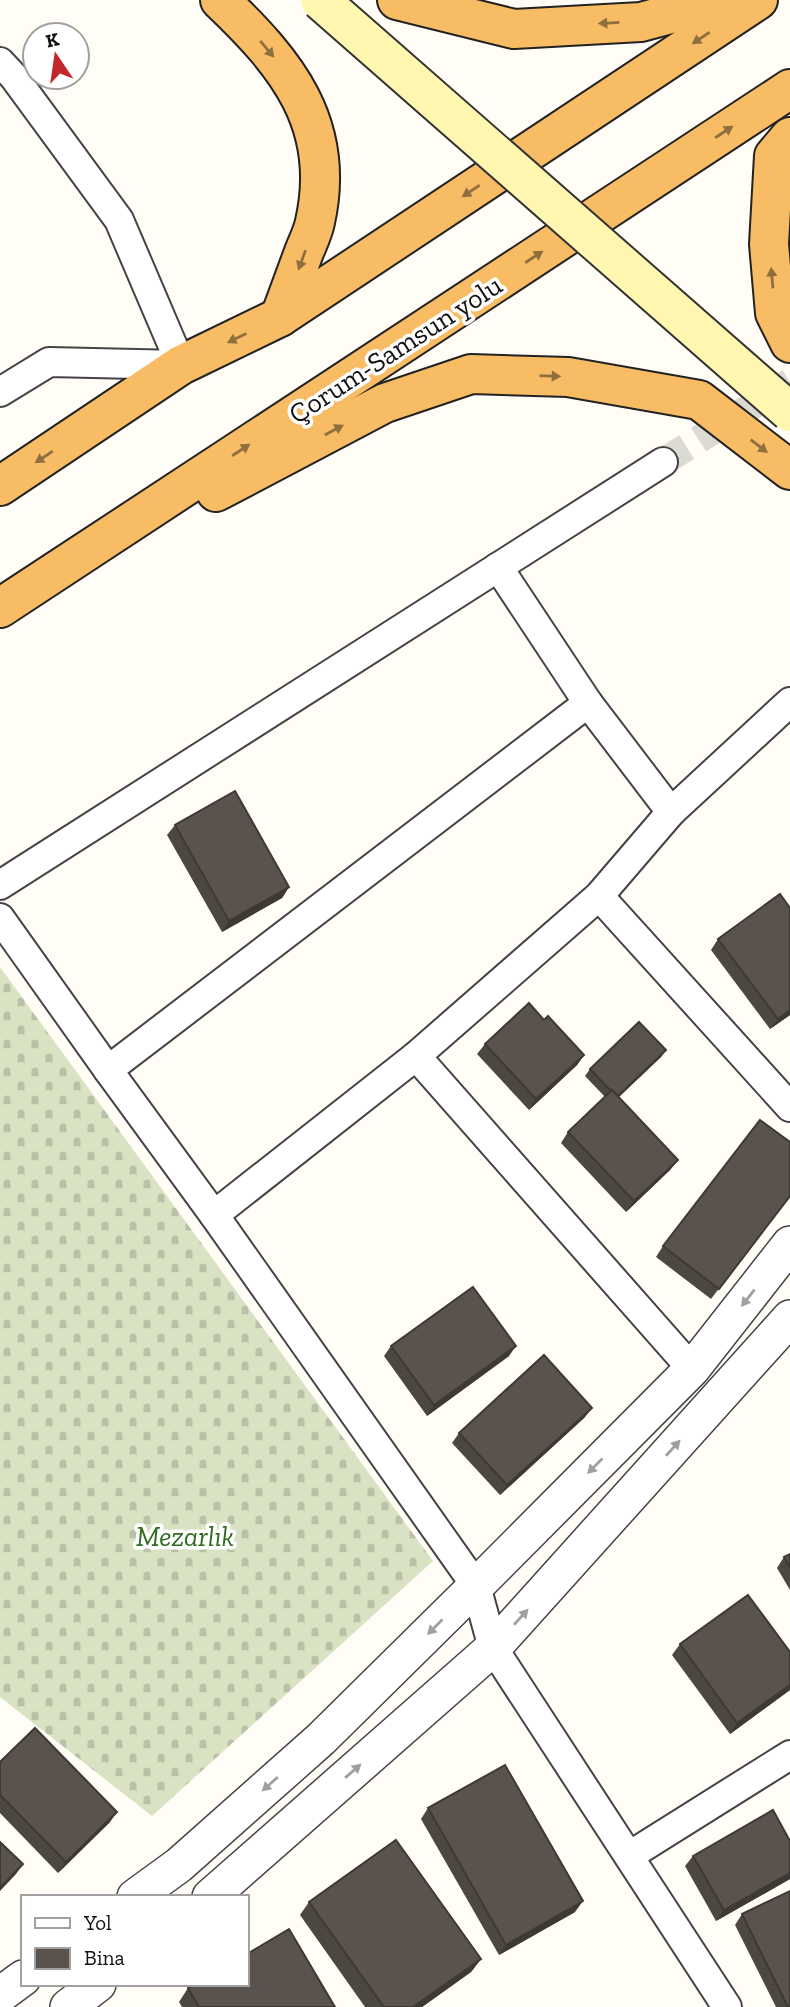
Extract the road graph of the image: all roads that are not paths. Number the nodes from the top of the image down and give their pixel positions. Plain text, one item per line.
1 (220, 0) edge
2 (320, 0) edge
3 (397, 0) edge
4 (723, 0) edge
5 (758, 0) edge
6 (0, 62) edge
7 (790, 89) edge
8 (790, 137) edge
9 (280, 317) junction
10 (790, 343) edge
11 (181, 365) junction
12 (0, 392) edge
13 (790, 412) edge
14 (663, 462) tunnel mouth
15 (790, 470) edge
16 (0, 486) edge
17 (498, 567) junction
18 (7, 604) edge
19 (790, 702) edge
20 (588, 703) junction
21 (671, 812) junction
22 (0, 885) edge
23 (600, 896) junction
24 (0, 918) edge
25 (415, 1056) junction
26 (108, 1070) junction
27 (790, 1107) edge
28 (214, 1214) junction
29 (790, 1244) edge
30 (790, 1318) edge
31 (692, 1368) junction
32 (476, 1586) junction
33 (493, 1648) junction
34 (790, 1755) edge
35 (629, 1856) junction
36 (138, 1895) edge
37 (212, 1895) edge
38 (21, 1979) edge
39 (95, 1986) edge
40 (0, 1995) edge
41 (68, 2007) edge
42 (727, 2007) edge

1 -> 9 highway
2 - 13 main road, bridge
4 -> 3 highway
5 -> 9 highway
6 - 11 street
18 -> 7 highway, Çorum-Samsun yolu
10 -> 8 highway
9 -> 11 highway
11 - 12 street
11 -> 16 highway
14 - 17 street
18 -> 15 highway
17 - 20 street
17 - 22 street
19 - 21 street
20 - 21 street
20 - 26 street
21 - 23 street
23 - 25 street
23 - 27 street
24 - 26 street
25 - 28 street
25 - 31 street
26 - 28 street
28 - 32 street
29 -> 31 street
33 -> 30 street
31 -> 32 street
32 - 33 street
32 -> 36 street
33 - 35 street
37 -> 33 street
34 - 35 street
35 - 42 street
38 - 40 street
39 - 41 street

